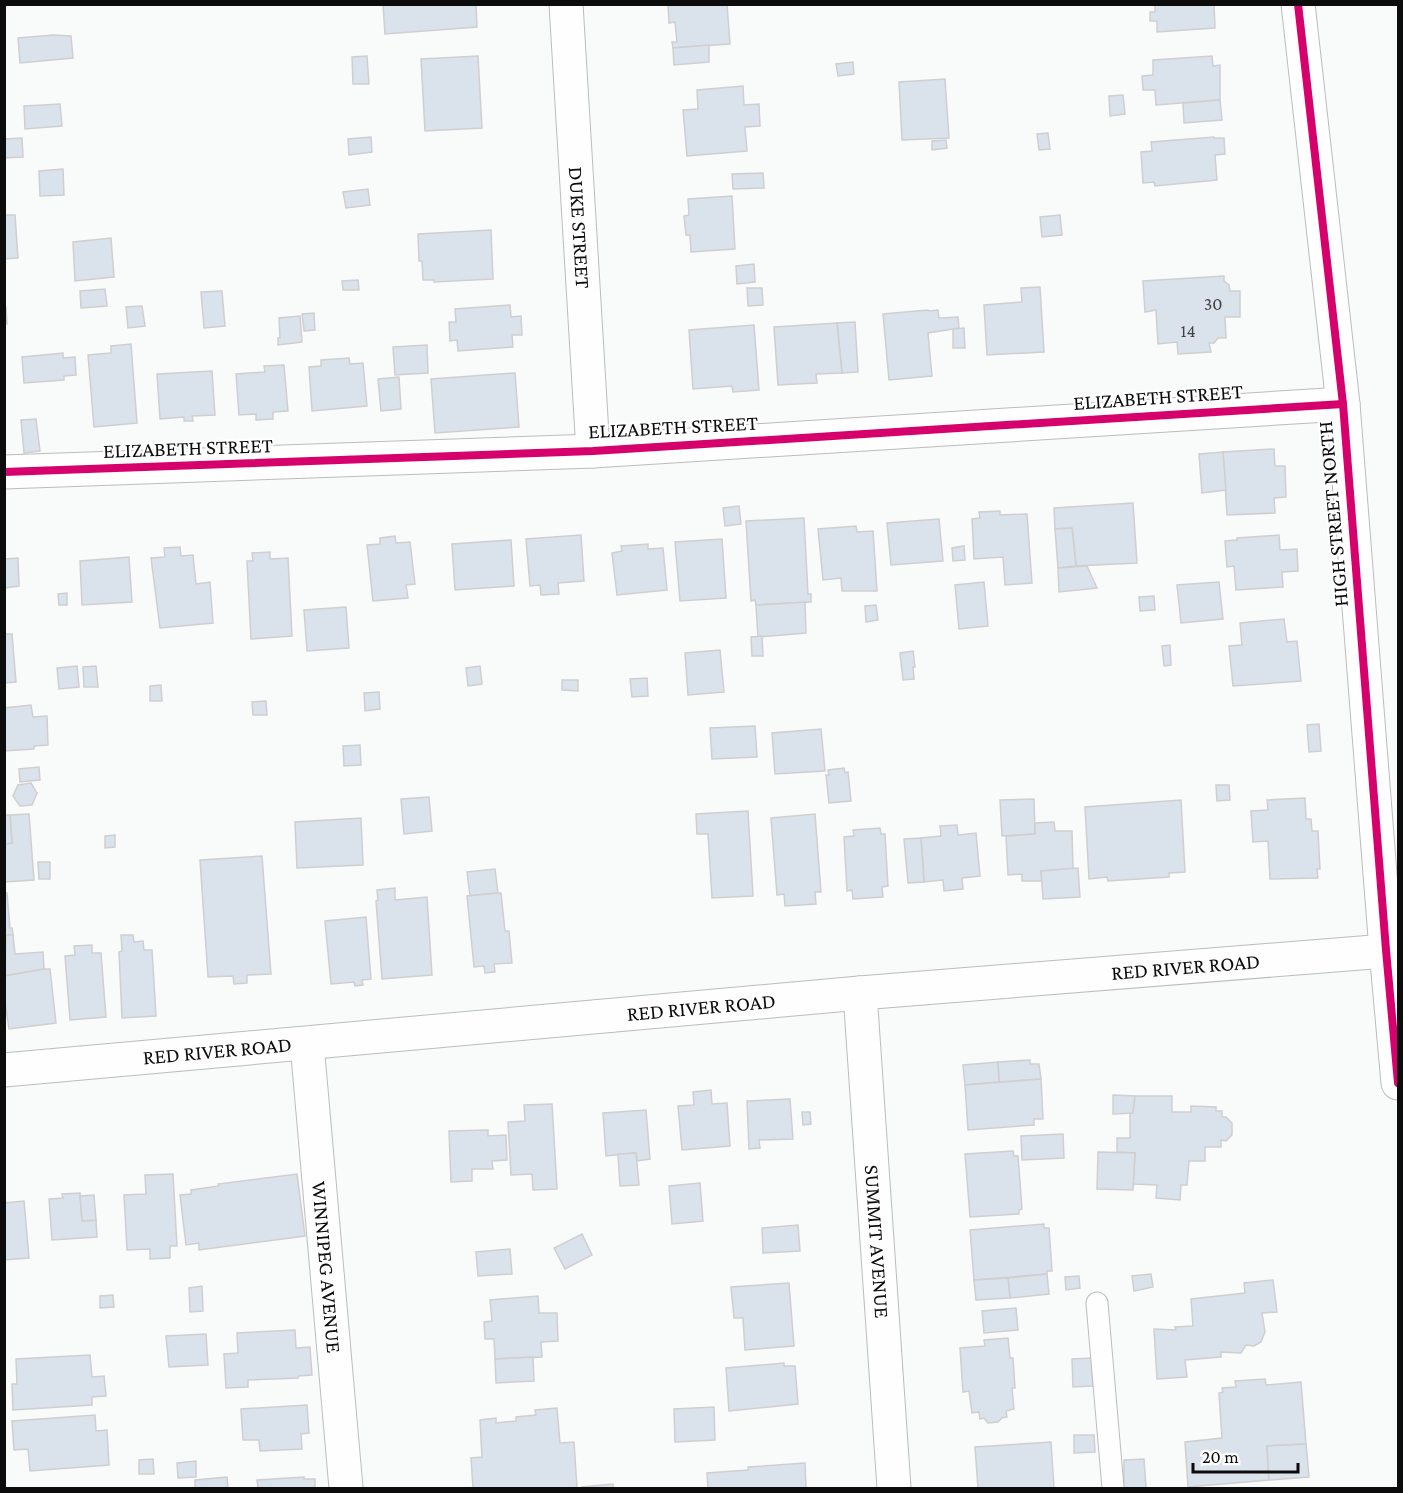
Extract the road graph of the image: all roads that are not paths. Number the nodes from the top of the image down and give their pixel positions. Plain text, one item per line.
1 (566, 4) edge
2 (1298, 4) edge
3 (1343, 404) junction
4 (592, 451) junction
5 (4, 472) edge
6 (1392, 950) edge
7 (860, 993) junction
8 (307, 1044) junction
9 (4, 1071) edge
10 (1398, 1083) edge
11 (1097, 1303) dead end
12 (346, 1488) edge
13 (894, 1488) edge
14 (1113, 1488) edge

1 - 4 street, DUKE STREET
2 - 3 street, HIGH STREET NORTH
3 - 4 street, ELIZABETH STREET
3 - 6 street, HIGH STREET NORTH
4 - 5 street, ELIZABETH STREET
6 - 7 street, RED RIVER ROAD
6 - 10 street, HIGH STREET NORTH
7 - 8 street, RED RIVER ROAD
7 - 13 street, SUMMIT AVENUE
8 - 9 street, RED RIVER ROAD
8 - 12 street, WINNIPEG AVENUE
11 - 14 lane

